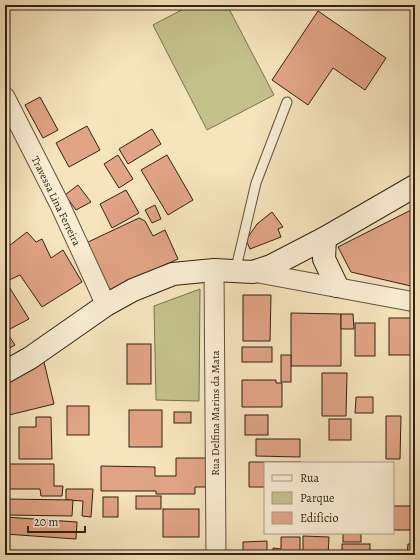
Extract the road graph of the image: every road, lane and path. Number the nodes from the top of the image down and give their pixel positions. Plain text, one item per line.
1 (5, 97) edge
2 (287, 102) dead end
3 (415, 186) edge
4 (325, 238) junction
5 (234, 271) junction
6 (337, 286) junction
7 (415, 302) edge
8 (106, 305) junction
9 (5, 372) edge
10 (216, 555) edge

1 - 8 street, Travessa Lina Ferreira
2 - 5 lane
3 - 4 street
4 - 5 street
4 - 6 street
5 - 6 street
5 - 8 street
5 - 10 street, Rua Delfina Marins da Mata
6 - 7 street
8 - 9 street

